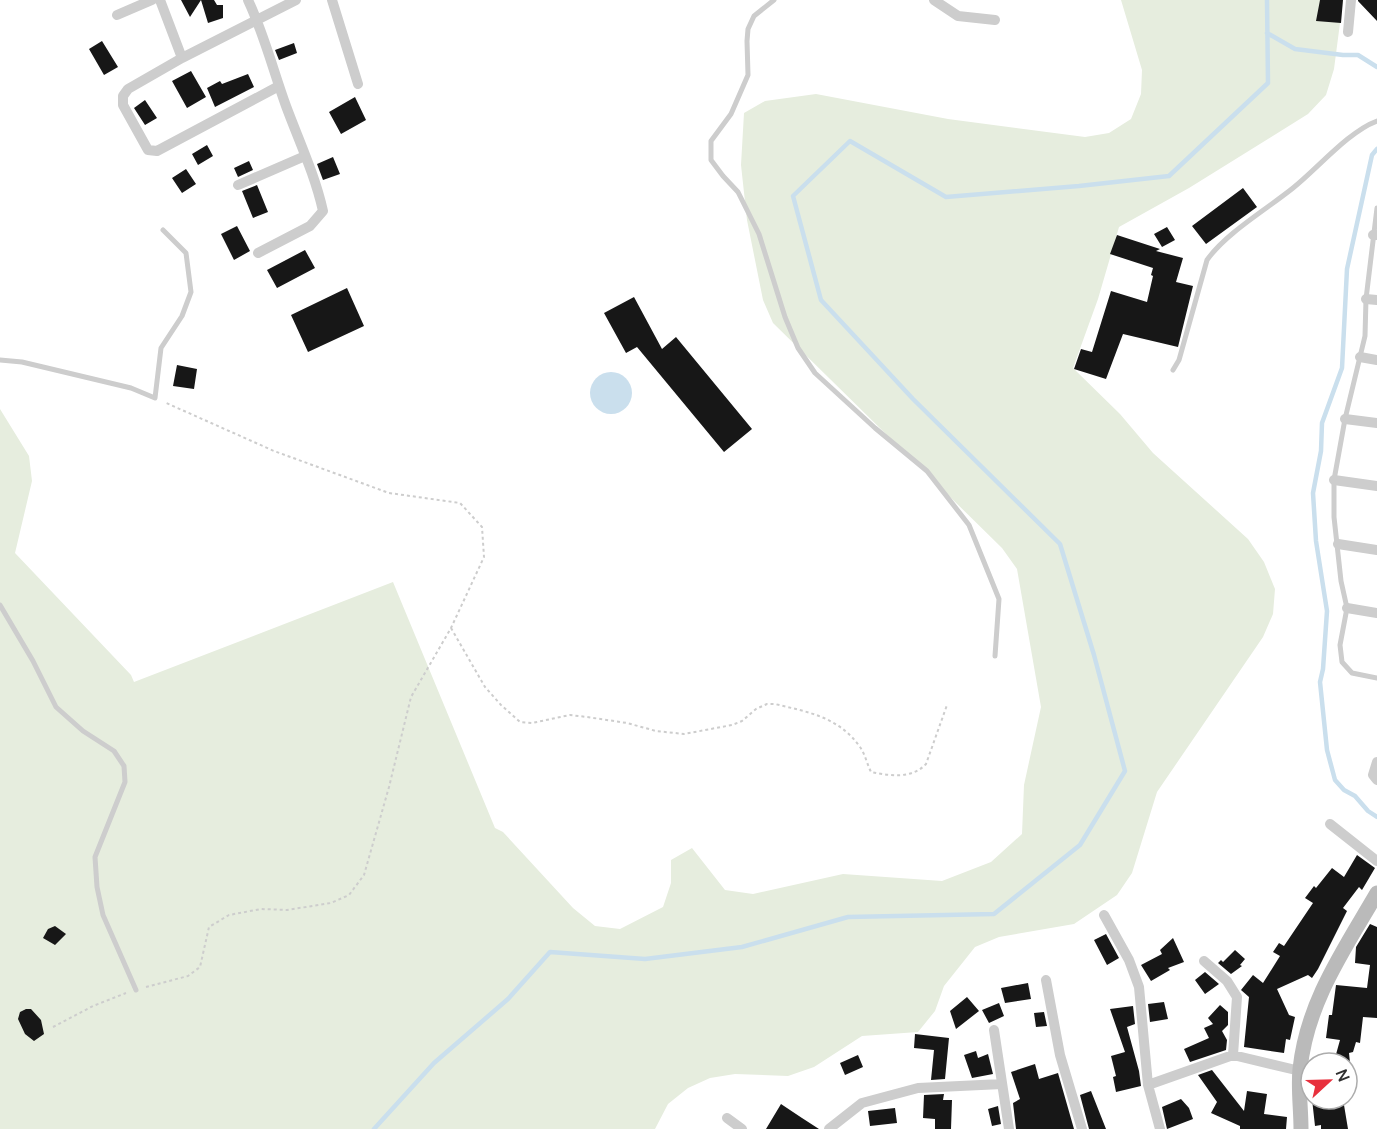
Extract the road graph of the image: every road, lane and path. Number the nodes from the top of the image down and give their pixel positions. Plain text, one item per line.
1 (152, 0) edge
2 (160, 0) edge
3 (248, 0) edge
4 (296, 0) edge
5 (332, 0) edge
6 (774, 0) edge
7 (934, 0) edge
8 (1351, 0) edge
9 (117, 15) dead end
10 (994, 20) dead end
11 (256, 22) junction
12 (1348, 32) dead end
13 (182, 58) junction
14 (358, 84) dead end
15 (279, 86) junction
16 (1377, 122) edge
17 (305, 156) junction
18 (238, 185) dead end
19 (1377, 208) edge
20 (163, 230) dead end
21 (1375, 235) edge
22 (258, 253) dead end
23 (1371, 299) edge
24 (1360, 357) junction
25 (0, 360) edge
26 (1377, 360) edge
27 (1173, 370) dead end
28 (155, 398) junction
29 (1345, 419) junction
30 (1377, 423) edge
31 (1334, 480) junction
32 (1377, 486) edge
33 (1338, 544) junction
34 (1377, 550) edge
35 (0, 605) edge
36 (1347, 608) junction
37 (1377, 613) edge
38 (452, 628) junction
39 (995, 656) dead end
40 (1377, 678) edge
41 (946, 705) dead end
42 (1377, 762) edge
43 (1377, 780) edge
44 (1330, 824) dead end
45 (1377, 861) edge
46 (1377, 893) edge
47 (1104, 915) dead end
48 (1204, 961) dead end
49 (1046, 980) dead end
50 (136, 990) junction
51 (53, 1027) dead end
52 (994, 1030) dead end
53 (1304, 1051) edge
54 (1233, 1055) junction
55 (1299, 1071) edge
56 (1002, 1084) junction
57 (1148, 1084) junction
58 (1301, 1111) edge
59 (727, 1118) dead end
60 (742, 1129) edge
61 (829, 1129) edge
62 (1009, 1129) edge
63 (1082, 1129) edge
64 (1160, 1129) edge
65 (1301, 1129) edge

1 - 9 street
2 - 13 street
3 - 11 street
4 - 11 street
5 - 14 street
6 - 39 lane
7 - 10 street
8 - 12 street
11 - 13 street
11 - 15 street
13 - 15 street
15 - 17 street
16 - 27 lane
17 - 18 street
17 - 22 street
19 - 21 lane
20 - 28 lane
21 - 23 lane
23 - 24 lane
24 - 26 street
24 - 29 lane
25 - 28 lane
28 - 38 path
29 - 30 street
29 - 31 lane
31 - 32 street
31 - 33 lane
33 - 34 street
33 - 36 lane
35 - 50 lane
36 - 37 street
36 - 40 lane
38 - 41 path
38 - 50 path
42 - 43 street
44 - 45 street
46 - 53 main road
47 - 57 street
48 - 54 street
49 - 63 street
50 - 51 path
52 - 56 street
54 - 55 street
54 - 57 street
56 - 61 street
56 - 62 street
57 - 64 street
58 - 65 main road
59 - 60 street

